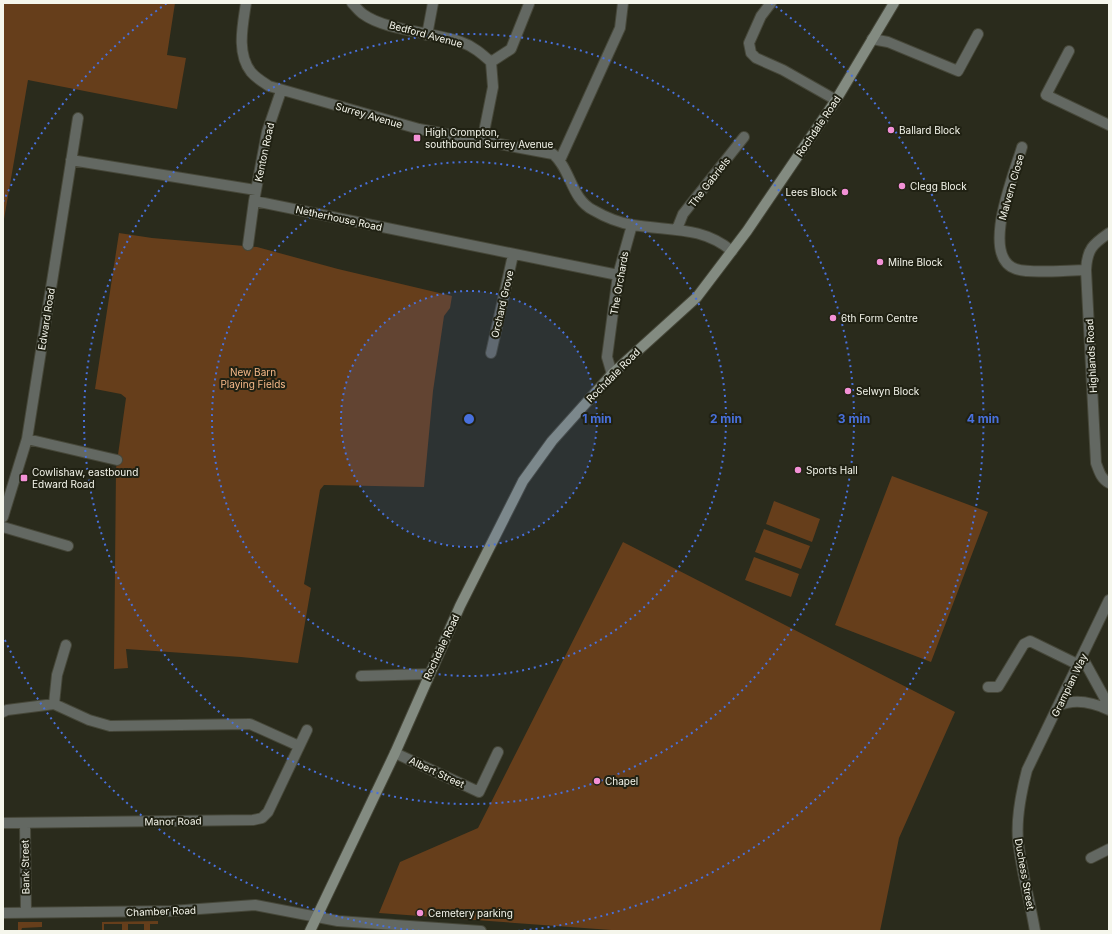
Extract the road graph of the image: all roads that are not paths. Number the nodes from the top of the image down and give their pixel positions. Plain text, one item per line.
1 (246, 3) edge
2 (352, 3) edge
3 (433, 3) edge
4 (623, 3) edge
5 (771, 3) edge
6 (894, 3) edge
7 (529, 4) dead end
8 (978, 34) dead end
9 (427, 35) junction
10 (872, 39) junction
11 (1070, 51) dead end
12 (491, 62) junction
13 (281, 91) junction
14 (836, 100) junction
15 (78, 118) dead end
16 (1109, 125) edge
17 (744, 137) dead end
18 (482, 142) junction
19 (1022, 147) dead end
20 (72, 160) junction
21 (560, 160) junction
22 (256, 190) junction
23 (254, 201) junction
24 (632, 225) junction
25 (677, 229) junction
26 (1109, 233) edge
27 (248, 245) dead end
28 (732, 251) junction
29 (513, 255) junction
30 (1086, 270) junction
31 (618, 275) junction
32 (491, 353) dead end
33 (612, 374) junction
34 (27, 439) junction
35 (117, 460) dead end
36 (1109, 483) edge
37 (3, 517) edge
38 (3, 527) edge
39 (68, 546) dead end
40 (1109, 600) edge
41 (66, 645) dead end
42 (1081, 661) junction
43 (429, 674) junction
44 (361, 676) dead end
45 (988, 687) dead end
46 (54, 704) junction
47 (1058, 706) junction
48 (1109, 706) edge
49 (1109, 710) edge
50 (3, 712) edge
51 (307, 730) dead end
52 (299, 746) junction
53 (498, 752) dead end
54 (395, 753) junction
55 (1027, 770) joint
56 (3, 823) edge
57 (25, 823) junction
58 (1109, 849) edge
59 (1091, 858) dead end
60 (26, 912) junction
61 (3, 913) edge
62 (317, 917) junction
63 (373, 928) edge
64 (310, 931) edge
65 (481, 931) edge
66 (1035, 931) edge

1 - 13 street, Surrey Avenue
2 - 9 street, Bedford Avenue
3 - 9 street
4 - 21 street
5 - 14 street
6 - 10 main road, Rochdale Road
7 - 12 street
8 - 10 street
9 - 12 street, Bedford Avenue
10 - 14 main road, Rochdale Road
11 - 16 street
12 - 18 street
13 - 18 street, Surrey Avenue
13 - 22 street, Kenton Road
14 - 28 main road, Rochdale Road
15 - 20 street, Edward Road
17 - 25 street, The Gabriels
18 - 21 street, Surrey Avenue
19 - 30 street, Malvern Close
20 - 22 street
20 - 34 street, Edward Road
21 - 24 street
22 - 23 street
23 - 27 street
23 - 29 street, Netherhouse Road
24 - 25 street
24 - 31 street, The Orchards
25 - 28 street
26 - 30 street, Highlands Road
28 - 33 main road, Rochdale Road
29 - 31 street, Netherhouse Road
29 - 32 street, Orchard Grove
30 - 36 street, Highlands Road
31 - 33 street, The Orchards
33 - 43 main road, Rochdale Road
34 - 35 street
34 - 37 street, Edward Road
38 - 39 street
40 - 42 street, Grampian Way
41 - 46 street
42 - 45 street
42 - 47 street, Grampian Way
42 - 48 street
43 - 44 street
43 - 54 main road, Rochdale Road
46 - 50 street
46 - 52 street
47 - 49 street
47 - 55 street, Grampian Way
51 - 52 street, Manor Road
52 - 57 street, Manor Road
53 - 54 street, Albert Street
54 - 62 main road, Rochdale Road
55 - 66 street, Duchess Street
56 - 57 street, Manor Road
57 - 60 street, Bank Street
58 - 59 street
60 - 61 street, Chamber Road
60 - 62 street, Chamber Road
62 - 63 street, Chamber Road
62 - 64 main road, Rochdale Road
63 - 65 street, Chamber Road

